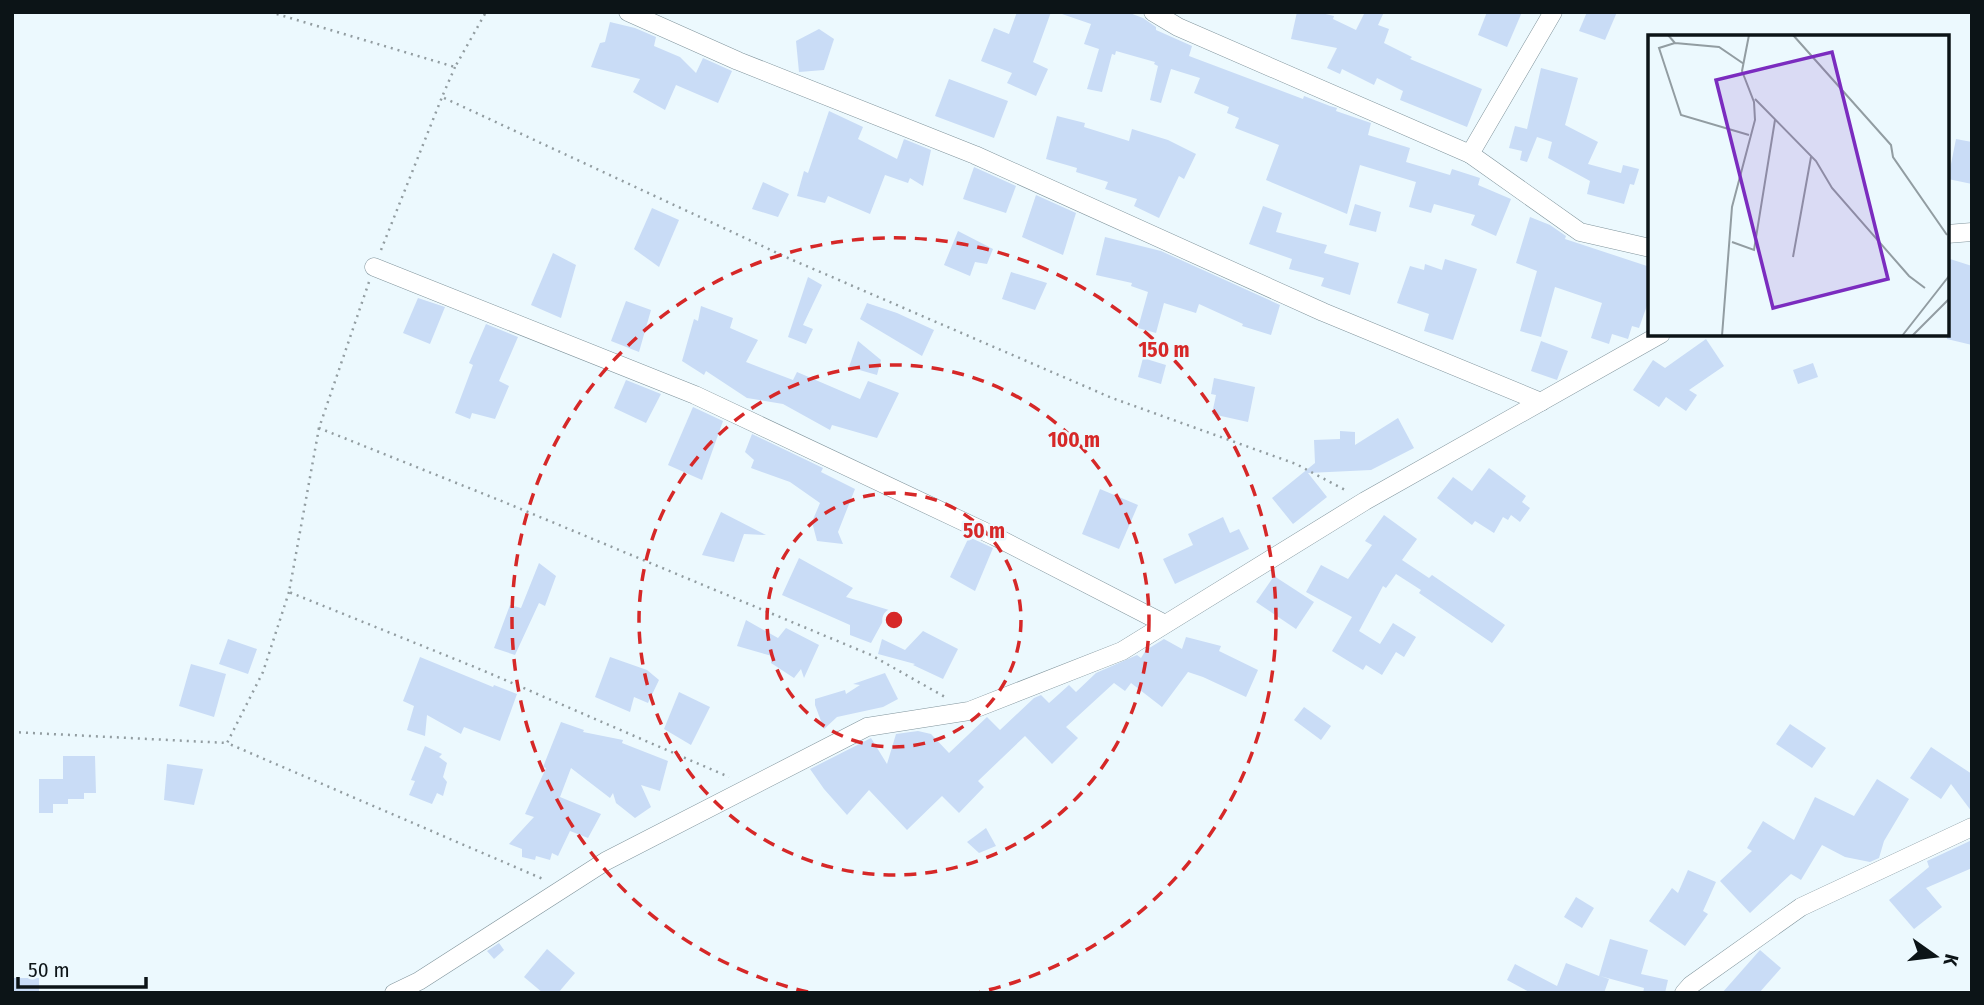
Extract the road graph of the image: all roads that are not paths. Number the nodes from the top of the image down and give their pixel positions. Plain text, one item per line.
1 (628, 12) edge
2 (1153, 12) edge
3 (1553, 12) edge
4 (1470, 154) junction
5 (1972, 232) edge
6 (1949, 234) edge
7 (1648, 248) edge
8 (374, 267) road end
9 (1657, 336) edge
10 (1541, 402) junction
11 (1165, 624) junction
12 (1972, 827) edge
13 (394, 993) edge
14 (1684, 993) edge

1 - 10 street
2 - 4 street
3 - 4 street
4 - 7 street
5 - 6 street
8 - 11 street
9 - 10 street
10 - 11 street
11 - 13 street
12 - 14 street

